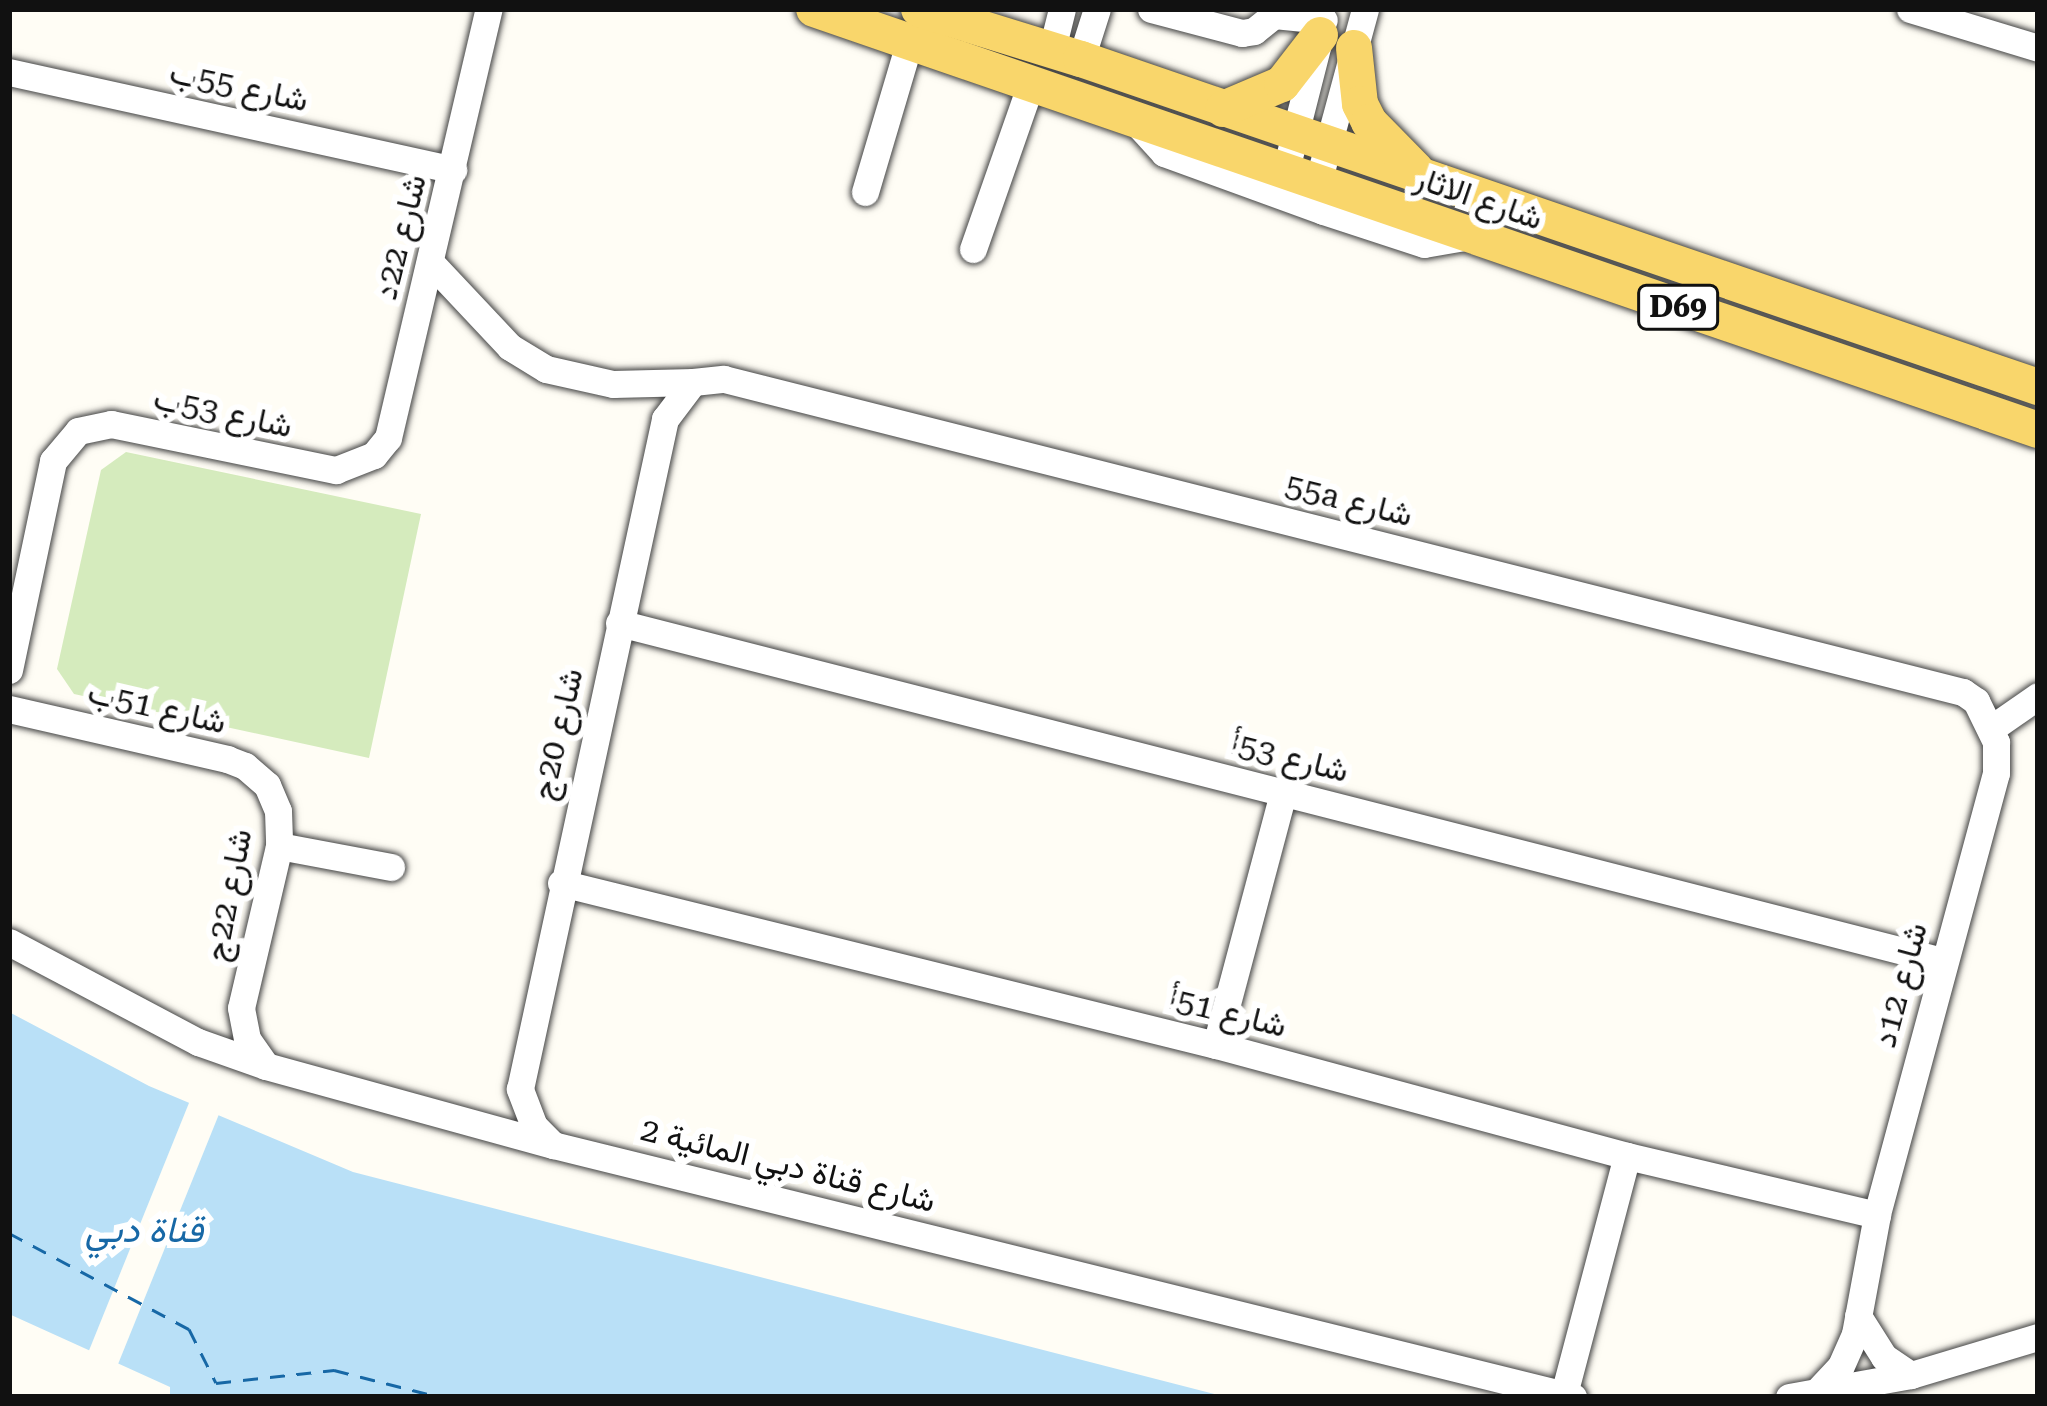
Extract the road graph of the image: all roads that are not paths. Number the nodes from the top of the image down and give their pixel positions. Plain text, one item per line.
1 (489, 9) edge
2 (814, 9) edge
3 (1062, 9) edge
4 (1096, 9) edge
5 (1151, 9) edge
6 (1365, 9) edge
7 (1913, 9) edge
8 (914, 26) edge
9 (1331, 28) edge
10 (2038, 48) edge
11 (1066, 54) junction
12 (9, 72) edge
13 (1031, 83) junction
14 (1223, 109) junction
15 (1131, 115) junction
16 (1313, 140) junction
17 (453, 170) junction
18 (1301, 180) junction
19 (1428, 181) junction
20 (866, 192) dead end
21 (1470, 236) junction
22 (973, 249) dead end
23 (430, 263) junction
24 (2038, 387) edge
25 (684, 390) junction
26 (2038, 430) edge
27 (354, 467) joint
28 (619, 623) junction
29 (9, 670) edge
30 (2038, 696) edge
31 (9, 709) edge
32 (1992, 728) junction
33 (1283, 793) junction
34 (274, 797) joint
35 (280, 846) junction
36 (391, 867) dead end
37 (561, 883) junction
38 (9, 942) edge
39 (1942, 961) junction
40 (242, 1008) junction
41 (198, 1042) junction
42 (1216, 1045) junction
43 (266, 1066) junction
44 (520, 1089) junction
45 (470, 1123) junction
46 (553, 1145) junction
47 (1627, 1156) junction
48 (1877, 1215) junction
49 (1858, 1316) junction
50 (2038, 1337) edge
51 (1911, 1375) junction
52 (1568, 1396) edge
53 (1802, 1396) edge

1 - 17 street, شارع 22د
2 - 8 main road, شارع الاثار / D69
3 - 11 street
4 - 11 street
5 - 9 street
6 - 9 street
7 - 10 street
8 - 11 main road, شارع الاثار / D69
8 - 13 main road, شارع الاثار / D69
8 - 20 street
9 - 14 main road
9 - 16 street
9 - 19 main road
11 - 14 main road, شارع الاثار / D69
12 - 17 street, شارع 55ب
13 - 15 main road, شارع الاثار / D69
13 - 22 street
14 - 16 main road, شارع الاثار / D69
15 - 18 main road, شارع الاثار / D69
15 - 21 street, شارع الاثار
16 - 18 main road
16 - 18 main road
16 - 19 main road, شارع الاثار / D69
17 - 23 street, شارع 22د
18 - 21 main road, شارع الاثار / D69
19 - 24 main road, شارع الاثار / D69
21 - 26 main road, شارع الاثار / D69
23 - 25 street, 55a شارع
23 - 27 street, شارع 22د
25 - 28 street, شارع 20ج
25 - 32 street, 55a شارع
27 - 29 street, شارع 53ب
28 - 33 street, شارع 53أ
28 - 37 street, شارع 20ج
30 - 32 street
31 - 34 street, شارع 51ب
32 - 39 street, شارع 12د
33 - 39 street, شارع 53أ
33 - 42 street
34 - 35 street, شارع 22ج
35 - 36 street
35 - 40 street, شارع 22ج
37 - 42 street, شارع 51أ
37 - 44 street, شارع 20ج
38 - 41 street, شارع قناة دبي المائية 2
39 - 48 street, شارع 12د
40 - 41 street, شارع 22ج
40 - 43 street, شارع 22ج
41 - 43 street, شارع قناة دبي المائية 2
42 - 47 street, شارع 51أ
43 - 45 street, شارع قناة دبي المائية 2
44 - 45 street
44 - 46 street
45 - 46 street, شارع قناة دبي المائية 2
46 - 52 street, شارع قناة دبي المائية 2
47 - 48 street, شارع 51أ
47 - 52 street
48 - 49 street, شارع 12د
49 - 51 street
49 - 53 street, شارع 12د
50 - 51 street
51 - 53 street

